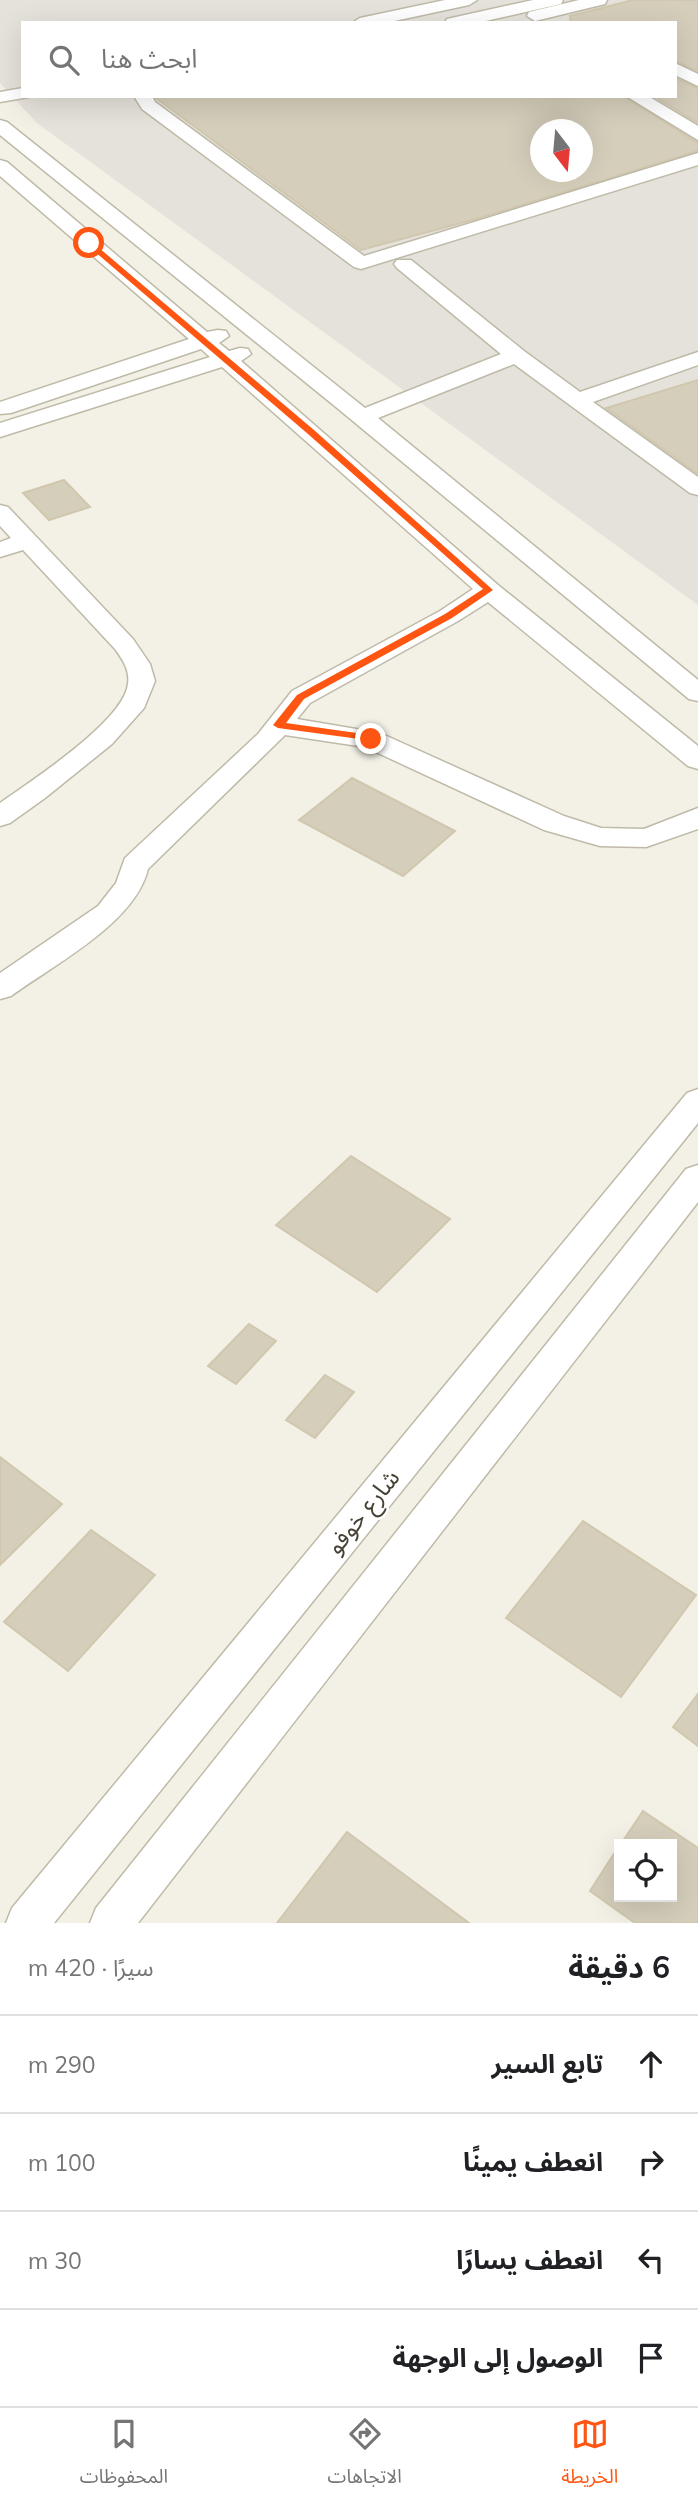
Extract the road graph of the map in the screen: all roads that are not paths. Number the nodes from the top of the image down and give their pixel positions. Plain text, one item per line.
1 (470, 0) edge
2 (599, 0) edge
3 (562, 4) edge
4 (588, 18) dead end
5 (370, 21) edge
6 (464, 21) edge
7 (518, 21) edge
8 (677, 69) edge
9 (698, 81) edge
10 (21, 93) edge
11 (0, 97) edge
12 (144, 98) edge
13 (638, 98) edge
14 (0, 126) edge
15 (698, 134) edge
16 (698, 159) edge
17 (0, 166) edge
18 (698, 175) edge
19 (130, 231) junction
20 (508, 232) dead end
21 (89, 243) junction
22 (404, 264) dead end
23 (249, 327) junction
24 (204, 341) junction
25 (271, 345) junction
26 (516, 356) junction
27 (698, 358) edge
28 (225, 359) junction
29 (308, 374) junction
30 (268, 396) junction
31 (577, 400) junction
32 (0, 409) edge
33 (353, 410) junction
34 (0, 430) edge
35 (311, 432) junction
36 (698, 488) edge
37 (0, 512) edge
38 (27, 541) junction
39 (0, 550) edge
40 (489, 590) junction
41 (698, 693) edge
42 (278, 725) junction
43 (698, 760) edge
44 (0, 817) edge
45 (698, 817) edge
46 (0, 988) edge
47 (698, 1101) edge
48 (698, 1178) edge
49 (27, 1923) edge
50 (111, 1923) edge

1 - 5 street
2 - 3 street
3 - 4 street
3 - 6 street
3 - 7 street
8 - 9 street
10 - 11 street
12 - 16 street
13 - 15 street
14 - 19 street
17 - 21 street
18 - 20 street
19 - 21 street
19 - 23 street
21 - 24 street
22 - 26 street
23 - 24 street
23 - 25 street
24 - 28 street
24 - 32 street
25 - 28 street
25 - 29 street
26 - 31 street
26 - 33 street
27 - 31 street
28 - 30 street
28 - 34 street
29 - 30 street
29 - 33 street
30 - 35 street
31 - 36 street
33 - 35 street
33 - 41 street
35 - 40 street
37 - 38 street
38 - 39 street
38 - 44 street
40 - 42 street
40 - 43 street
42 - 45 street
42 - 46 street
47 - 49 street, شارع خوفو
48 - 50 street

